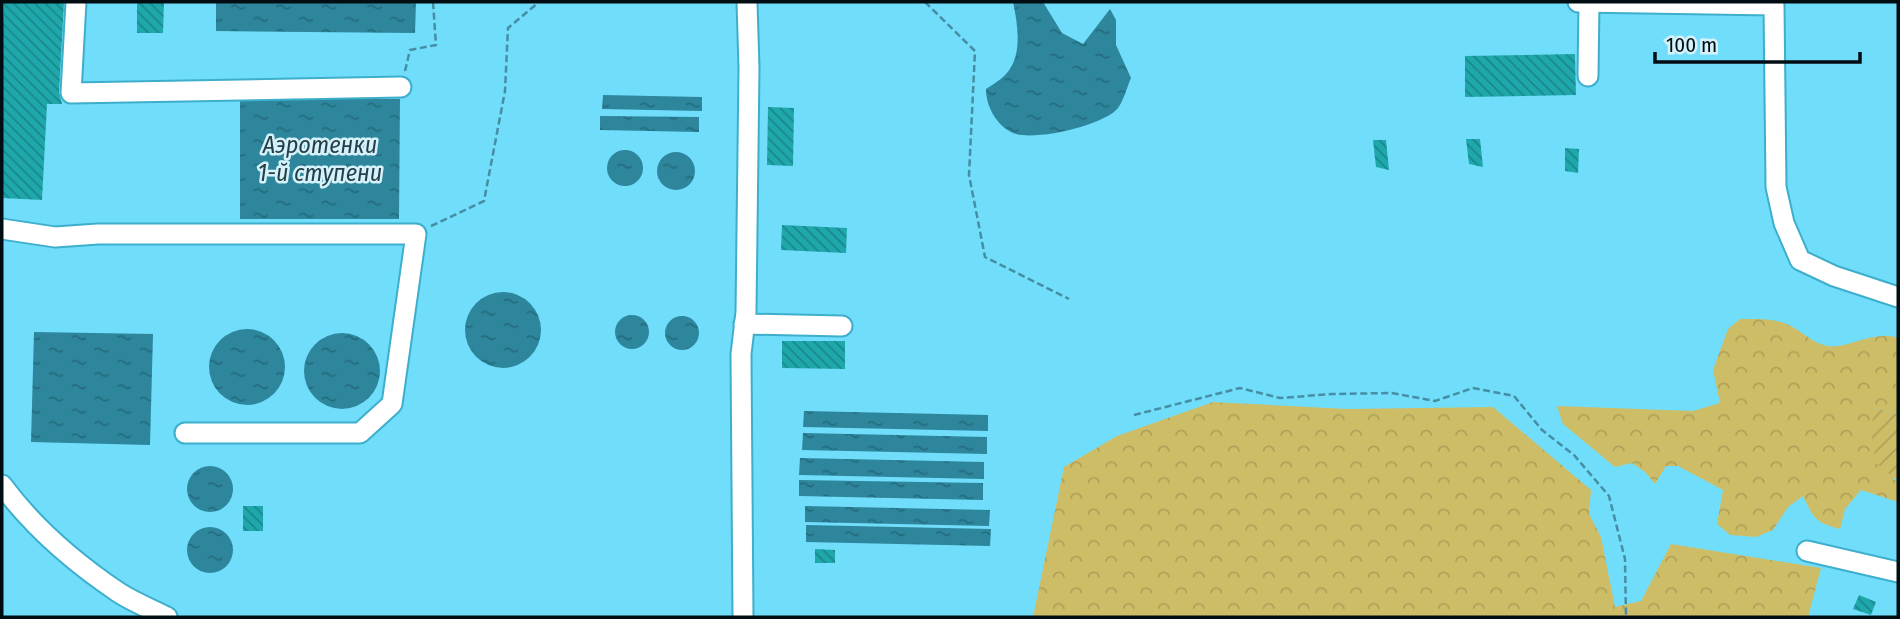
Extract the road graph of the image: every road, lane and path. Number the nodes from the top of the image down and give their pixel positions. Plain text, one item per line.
1 (76, 2) edge
2 (433, 2) edge
3 (539, 2) edge
4 (747, 2) edge
5 (925, 2) edge
6 (1578, 2) edge
7 (1589, 2) edge
8 (1588, 76) dead end
9 (401, 87) joint
10 (2, 229) edge
11 (416, 234) junction
12 (1898, 297) edge
13 (1069, 299) dead end
14 (744, 324) junction
15 (842, 326) dead end
16 (1134, 415) dead end
17 (185, 433) dead end
18 (2, 485) edge
19 (1807, 551) dead end
20 (1898, 572) edge
21 (167, 617) edge
22 (743, 617) edge
23 (1626, 617) edge

1 - 9 street
2 - 9 path
3 - 11 path
4 - 14 street
5 - 13 path
6 - 7 street
7 - 8 street
7 - 12 street
10 - 11 street
11 - 17 street
14 - 15 street
14 - 22 street
16 - 23 path
18 - 21 street
19 - 20 street

